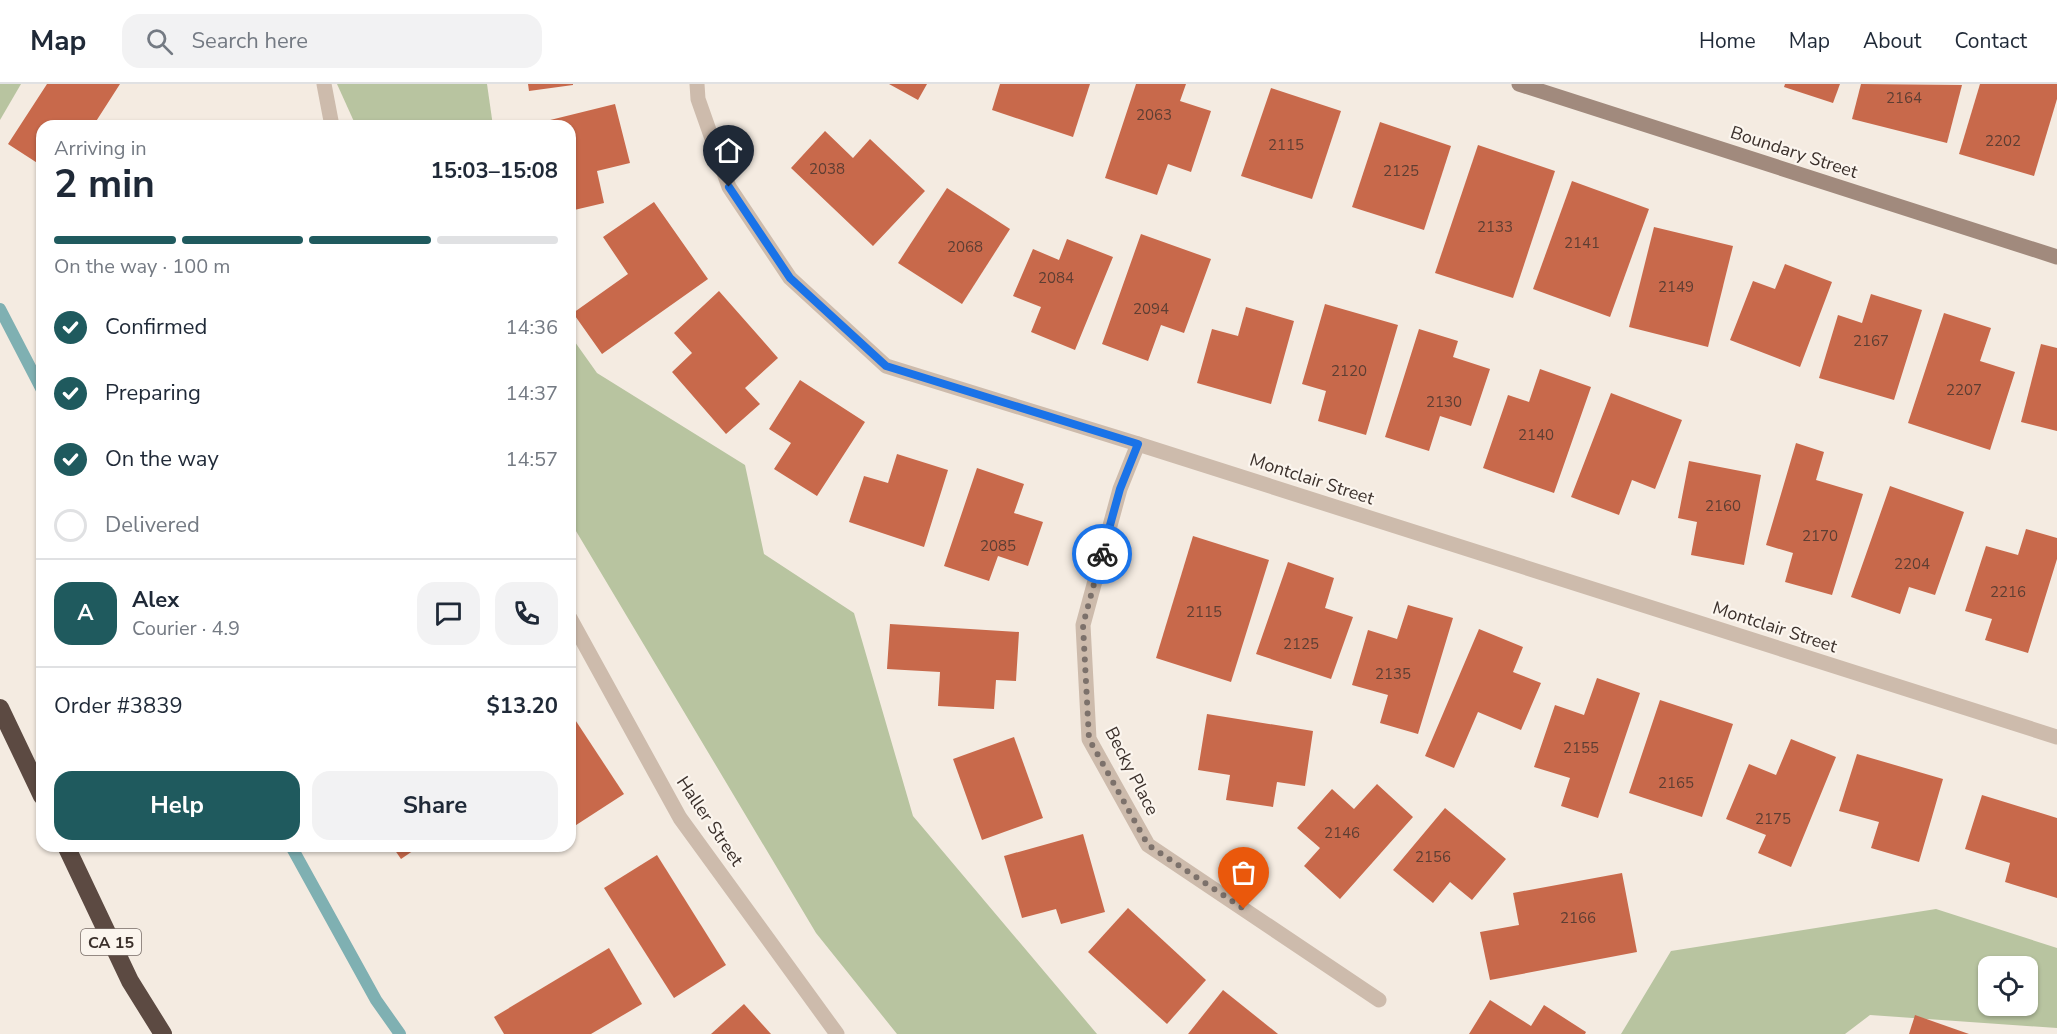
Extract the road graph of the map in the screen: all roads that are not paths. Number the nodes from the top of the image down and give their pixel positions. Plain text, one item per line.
1 (324, 84) edge
2 (697, 84) edge
3 (1519, 84) edge
4 (331, 120) edge
5 (2057, 257) edge
6 (1138, 444) junction
7 (576, 629) edge
8 (0, 708) edge
9 (2057, 737) edge
10 (36, 783) edge
11 (69, 852) edge
12 (1379, 1000) dead end
13 (163, 1034) edge
14 (837, 1034) edge

1 - 4 street
2 - 6 street, Montclair Street
3 - 5 street, Boundary Street
6 - 9 street, Montclair Street
6 - 12 street, Becky Place
7 - 14 street, Haller Street
8 - 10 highway
11 - 13 highway, CA 15

